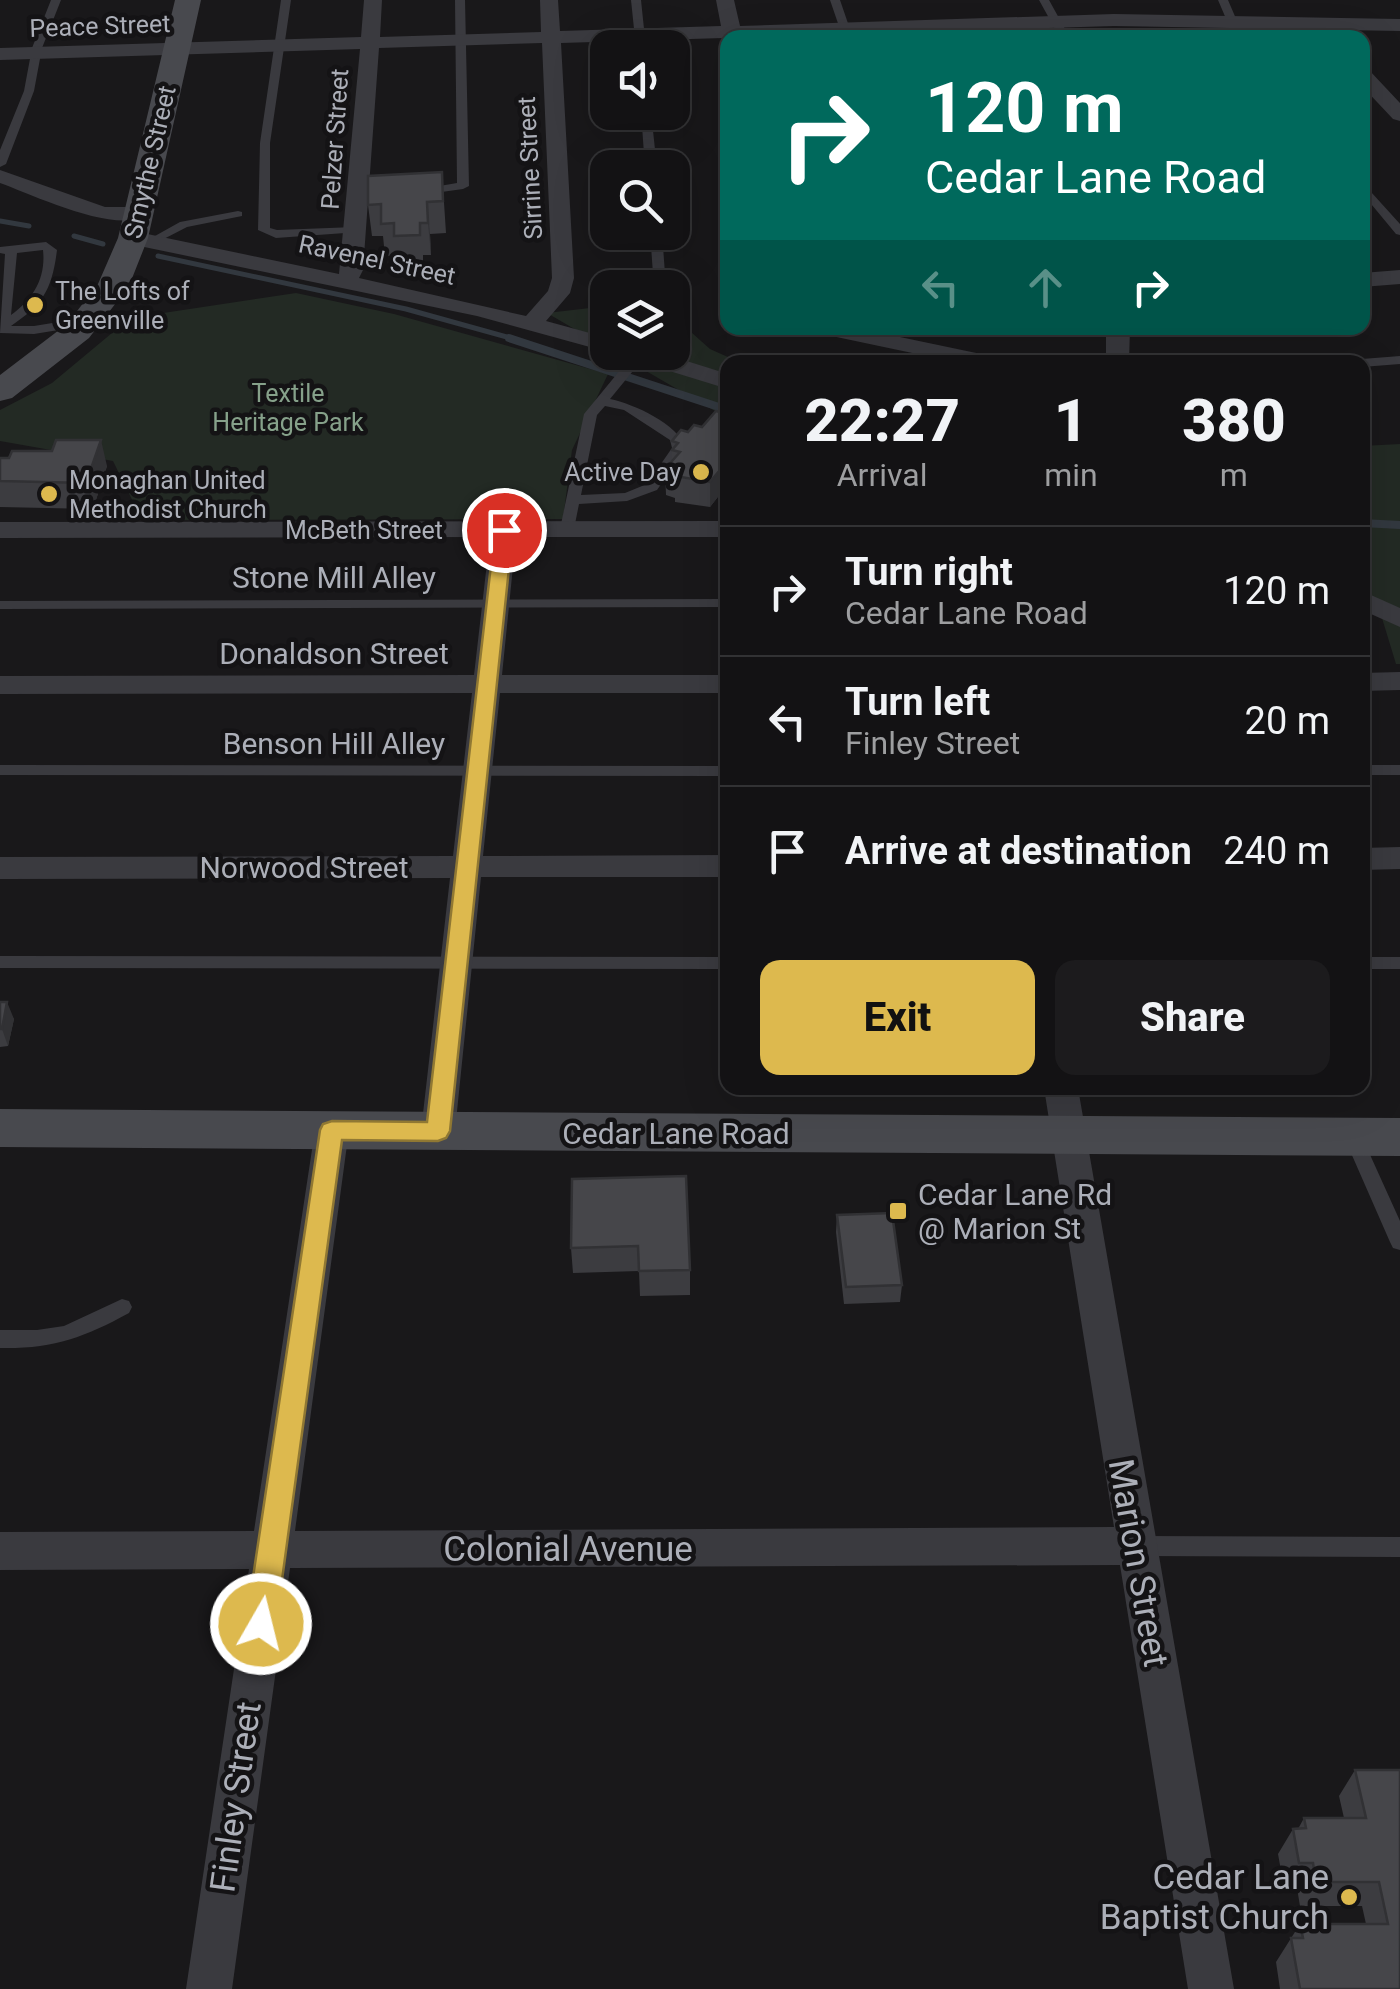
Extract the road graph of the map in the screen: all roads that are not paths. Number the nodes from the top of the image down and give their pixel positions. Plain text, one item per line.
1 (56, 0) edge
2 (188, 0) edge
3 (286, 0) edge
4 (373, 0) edge
5 (460, 0) edge
6 (549, 0) edge
7 (636, 0) edge
8 (725, 0) edge
9 (835, 0) edge
10 (942, 0) edge
11 (1044, 0) edge
12 (1137, 0) edge
13 (1223, 0) edge
14 (1314, 0) edge
15 (1148, 19) junction
16 (1232, 21) junction
17 (1400, 26) edge
18 (1061, 29) edge
19 (640, 30) edge
20 (731, 30) edge
21 (845, 30) edge
22 (957, 30) edge
23 (1009, 30) edge
24 (1155, 30) edge
25 (1239, 30) edge
26 (1313, 30) edge
27 (1322, 30) edge
28 (1338, 30) edge
29 (552, 36) junction
30 (720, 36) edge
31 (590, 38) edge
32 (690, 38) edge
33 (460, 40) junction
34 (370, 42) junction
35 (280, 45) junction
36 (177, 48) junction
37 (36, 53) junction
38 (0, 54) edge
39 (1370, 82) edge
40 (1400, 114) edge
41 (0, 164) edge
42 (0, 176) edge
43 (415, 192) edge
44 (1370, 195) edge
45 (238, 214) dead end
46 (355, 230) junction
47 (141, 231) junction
48 (1400, 232) edge
49 (5, 250) edge
50 (1400, 277) edge
51 (1370, 279) edge
52 (346, 280) junction
53 (88, 321) junction
54 (533, 322) junction
55 (7, 330) edge
56 (859, 335) edge
57 (590, 339) edge
58 (949, 355) edge
59 (1400, 360) edge
60 (42, 362) junction
61 (1370, 362) edge
62 (625, 370) edge
63 (681, 370) edge
64 (720, 380) edge
65 (0, 391) edge
66 (601, 401) junction
67 (572, 500) junction
68 (566, 529) junction
69 (720, 529) edge
70 (0, 530) edge
71 (504, 530) junction
72 (1370, 602) edge
73 (720, 603) edge
74 (496, 604) junction
75 (0, 605) edge
76 (1400, 619) edge
77 (1370, 682) edge
78 (1400, 682) edge
79 (720, 684) edge
80 (487, 685) junction
81 (0, 686) edge
82 (0, 770) edge
83 (1370, 770) edge
84 (1400, 770) edge
85 (477, 771) junction
86 (720, 771) edge
87 (1400, 858) edge
88 (1370, 859) edge
89 (720, 866) edge
90 (466, 867) junction
91 (0, 868) edge
92 (0, 962) edge
93 (456, 963) junction
94 (720, 963) edge
95 (1370, 964) edge
96 (1400, 964) edge
97 (1062, 1095) edge
98 (0, 1128) edge
99 (332, 1130) junction
100 (1400, 1130) edge
101 (438, 1131) junction
102 (1069, 1136) junction
103 (1353, 1137) junction
104 (1400, 1137) edge
105 (1400, 1242) edge
106 (122, 1306) dead end
107 (0, 1339) edge
108 (1135, 1546) junction
109 (1400, 1547) edge
110 (0, 1551) edge
111 (272, 1551) junction
112 (208, 1989) edge
113 (1212, 1989) edge

1 - 37 lane
2 - 36 main road, Smythe Street
3 - 35 lane
4 - 34 street, Pelzer Street
5 - 33 lane
6 - 29 street, Sirrine Street
7 - 19 lane
8 - 20 street
9 - 21 lane
10 - 22 street
11 - 18 lane
12 - 15 street
13 - 16 lane
14 - 27 street
15 - 16 street, Peace Street
15 - 18 street, Peace Street
15 - 24 street
16 - 25 lane
16 - 26 street, Peace Street
17 - 28 street, Peace Street
18 - 23 street, Peace Street
29 - 31 street, Peace Street
29 - 33 street, Peace Street
29 - 54 street, Sirrine Street
30 - 32 street, Peace Street
33 - 34 street, Peace Street
33 - 43 lane
34 - 35 street, Peace Street
34 - 46 street, Pelzer Street
35 - 36 street, Peace Street
35 - 46 lane
36 - 37 street, Peace Street
36 - 47 main road, Smythe Street
37 - 38 street, Peace Street
37 - 41 lane
39 - 40 street
42 - 47 street, Ravenel Street
44 - 48 lane
45 - 47 lane
46 - 52 street, Pelzer Street
47 - 52 street, Ravenel Street
47 - 53 main road, Smythe Street
49 - 55 lane
49 - 55 lane
50 - 51 street
52 - 54 street, Ravenel Street
53 - 55 lane
53 - 60 main road, Smythe Street
54 - 57 street, Ravenel Street
55 - 60 lane
56 - 58 street
59 - 61 lane
60 - 65 main road, Smythe Street
62 - 66 lane
63 - 64 street
66 - 67 lane
66 - 67 lane
67 - 68 lane
68 - 69 street, McBeth Street
68 - 71 street, McBeth Street
70 - 71 street, McBeth Street
71 - 74 street
72 - 76 street
73 - 74 lane, Stone Mill Alley
74 - 75 lane, Stone Mill Alley
74 - 80 street
77 - 78 street
79 - 80 street, Donaldson Street
80 - 81 street, Donaldson Street
80 - 85 street
82 - 85 lane, Benson Hill Alley
83 - 84 lane
85 - 86 lane, Benson Hill Alley
85 - 90 street
87 - 88 street
89 - 90 street, Norwood Street
90 - 91 street, Norwood Street
90 - 93 street
92 - 93 lane
93 - 94 lane
93 - 101 street
95 - 96 lane
97 - 102 street, Marion Street
98 - 99 main road, Cedar Lane Road
99 - 101 main road, Cedar Lane Road
99 - 111 street, Finley Street
100 - 103 main road, Cedar Lane Road
101 - 102 main road, Cedar Lane Road
102 - 103 main road, Cedar Lane Road
102 - 108 street, Marion Street
103 - 104 main road, Cedar Lane Road
103 - 105 lane
106 - 107 lane
108 - 109 lane
108 - 111 street, Colonial Avenue
108 - 113 street, Marion Street
110 - 111 street, Colonial Avenue
111 - 112 street, Finley Street

